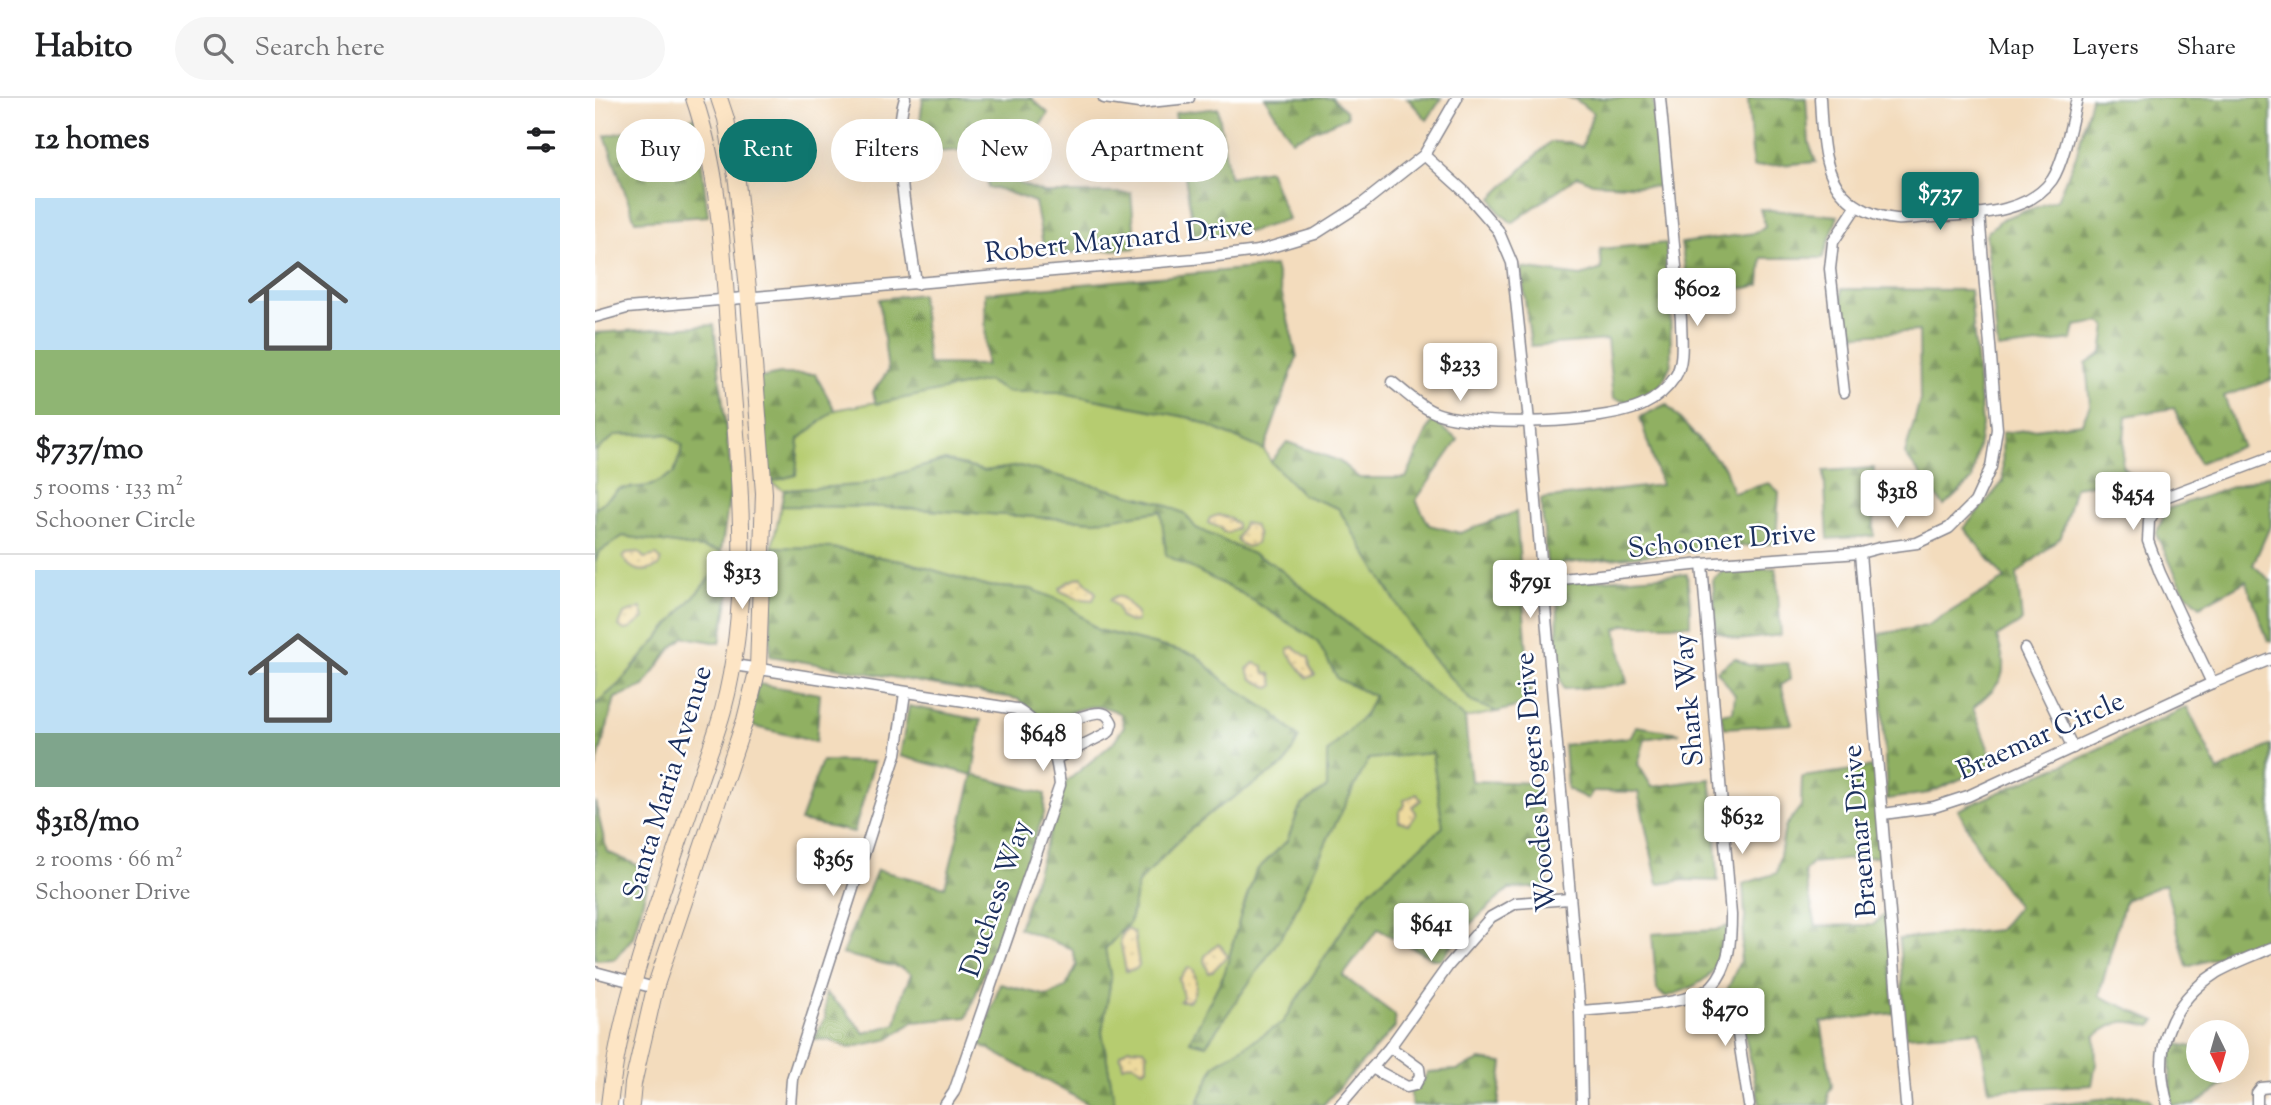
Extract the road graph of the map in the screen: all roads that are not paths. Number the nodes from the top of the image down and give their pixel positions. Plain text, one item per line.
1 (694, 98) edge
2 (719, 98) edge
3 (905, 98) edge
4 (1104, 98) edge
5 (1189, 98) edge
6 (1457, 98) edge
7 (1660, 98) edge
8 (1820, 98) edge
9 (2077, 98) edge
10 (1424, 155) junction
11 (1856, 206) junction
12 (1979, 214) junction
13 (916, 284) junction
14 (750, 299) junction
15 (726, 301) junction
16 (595, 317) edge
17 (1392, 382) dead end
18 (1844, 392) dead end
19 (1529, 421) junction
20 (2271, 457) edge
21 (1860, 553) junction
22 (1702, 564) junction
23 (1543, 581) junction
24 (2025, 649) dead end
25 (2271, 659) edge
26 (734, 665) junction
27 (758, 668) junction
28 (2212, 683) junction
29 (905, 693) junction
30 (1044, 732) junction
31 (2073, 748) junction
32 (1057, 758) junction
33 (1883, 814) junction
34 (1569, 899) junction
35 (2271, 948) edge
36 (595, 972) edge
37 (633, 980) junction
38 (1711, 987) junction
39 (656, 988) junction
40 (1580, 1011) junction
41 (1390, 1047) junction
42 (1372, 1069) junction
43 (2271, 1087) edge
44 (609, 1105) edge
45 (631, 1105) edge
46 (790, 1105) edge
47 (945, 1105) edge
48 (1340, 1105) edge
49 (1582, 1105) edge
50 (1749, 1105) edge
51 (1906, 1105) edge
52 (2168, 1105) edge
53 (2257, 1105) edge

1 - 15 street, Santa Maria Avenue
2 - 14 street, Santa Maria Avenue
3 - 13 street
4 - 5 street
6 - 10 street, Robert Maynard Drive
7 - 19 street
8 - 11 street
9 - 12 street
10 - 13 street, Robert Maynard Drive
10 - 19 street, Woodes Rogers Drive
11 - 12 street
11 - 18 street
12 - 21 street, Schooner Drive
13 - 14 street, Robert Maynard Drive
14 - 15 street, Robert Maynard Drive
14 - 27 street, Santa Maria Avenue
15 - 16 street, Robert Maynard Drive
15 - 26 street, Santa Maria Avenue
17 - 19 street
19 - 23 street, Woodes Rogers Drive
20 - 28 street
21 - 22 street, Schooner Drive
21 - 33 street, Braemar Drive
22 - 23 street, Schooner Drive
22 - 38 street, Shark Way
23 - 34 street, Woodes Rogers Drive
24 - 31 street
25 - 28 street, Braemar Circle
26 - 27 street, Duchess Way
26 - 37 street, Santa Maria Avenue
27 - 29 street, Duchess Way
27 - 39 street, Santa Maria Avenue
28 - 31 street, Braemar Circle
29 - 30 street, Duchess Way
29 - 46 street
30 - 32 street, Duchess Way
30 - 32 street
31 - 33 street, Braemar Circle
32 - 47 street, Duchess Way
33 - 51 street, Braemar Drive
34 - 40 street, Woodes Rogers Drive
34 - 41 street
35 - 52 street
36 - 37 street
37 - 39 street
37 - 44 street, Santa Maria Avenue
38 - 40 street
38 - 50 street
39 - 45 street, Santa Maria Avenue
40 - 49 street, Woodes Rogers Drive
41 - 42 street
41 - 42 street
42 - 48 street
43 - 53 street

